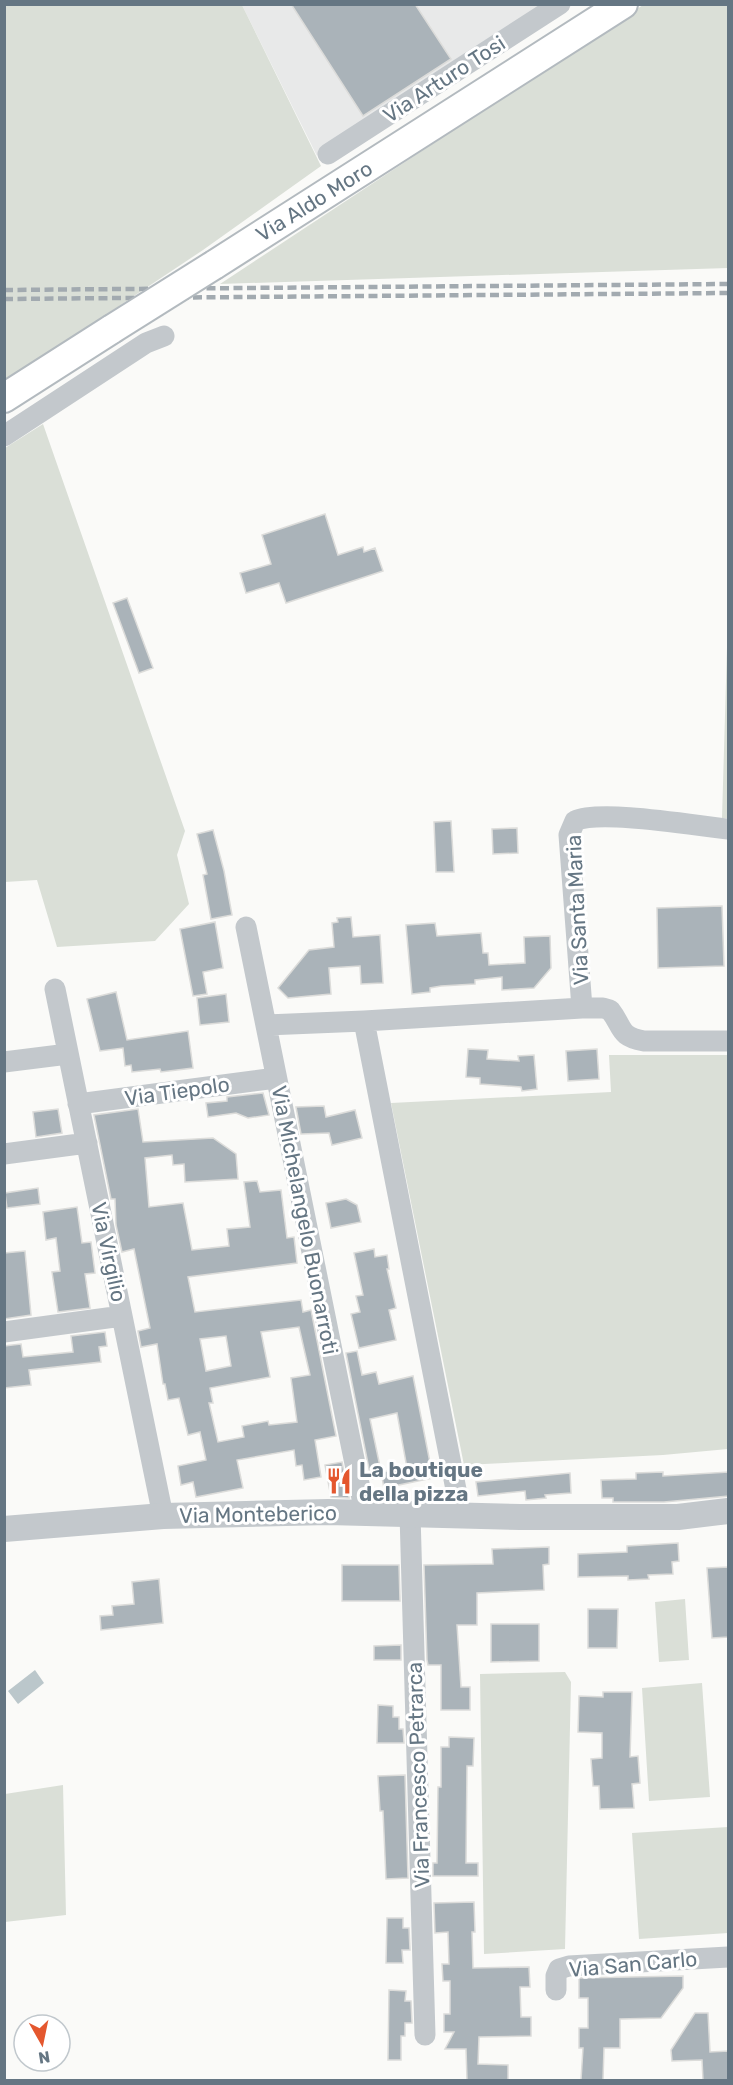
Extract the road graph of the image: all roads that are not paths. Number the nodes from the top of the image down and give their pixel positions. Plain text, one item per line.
1 (560, 4) edge
2 (623, 4) edge
3 (328, 154) dead end
4 (164, 336) dead end
5 (4, 398) edge
6 (4, 436) edge
7 (729, 829) edge
8 (246, 927) dead end
9 (55, 989) dead end
10 (582, 1008) junction
11 (364, 1022) junction
12 (266, 1025) junction
13 (729, 1041) edge
14 (68, 1054) junction
15 (4, 1062) edge
16 (276, 1078) junction
17 (78, 1104) junction
18 (87, 1143) junction
19 (4, 1154) edge
20 (122, 1316) junction
21 (4, 1332) edge
22 (729, 1510) edge
23 (365, 1513) junction
24 (410, 1514) junction
25 (461, 1515) junction
26 (163, 1516) junction
27 (4, 1529) edge
28 (729, 1957) edge
29 (556, 1990) dead end
30 (425, 2036) dead end

1 - 3 street, Via Arturo Tosi
2 - 5 main road, Via Aldo Moro, bridge
4 - 6 street
7 - 10 street, Via Santa Maria
8 - 12 street, Via Michelangelo Buonarroti
9 - 14 street, Via Virgilio
10 - 11 street, Via Santa Maria
10 - 13 street
11 - 12 street, Via Santa Maria
11 - 25 street
12 - 16 street, Via Michelangelo Buonarroti
14 - 15 street
14 - 17 street, Via Virgilio
16 - 17 street, Via Tiepolo
16 - 23 street, Via Michelangelo Buonarroti
17 - 18 street, Via Virgilio
18 - 19 street
18 - 20 street, Via Virgilio
20 - 21 street
20 - 26 street, Via Virgilio
22 - 25 street, Via Monteberico
23 - 24 street, Via Monteberico
23 - 26 street, Via Monteberico
24 - 25 street, Via Monteberico
24 - 30 street, Via Francesco Petrarca
26 - 27 street, Via Monteberico
28 - 29 street, Via San Carlo

